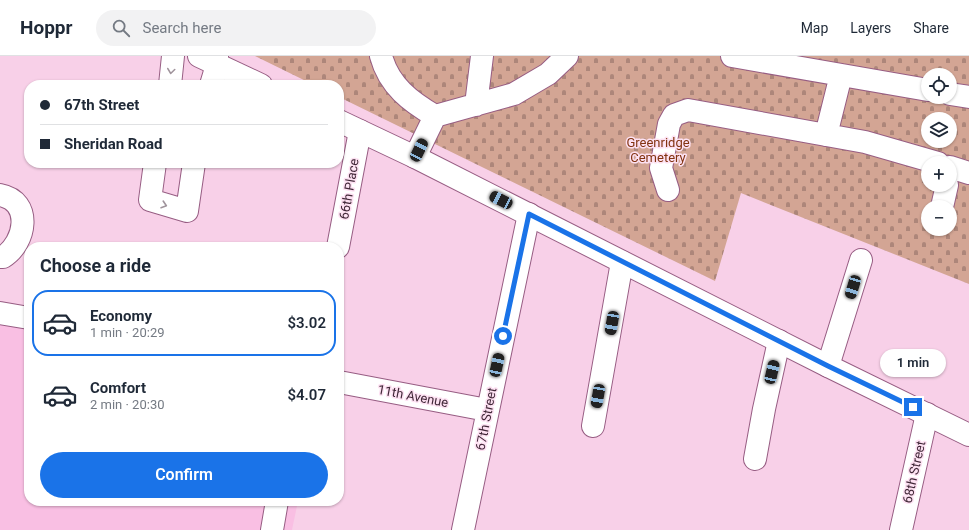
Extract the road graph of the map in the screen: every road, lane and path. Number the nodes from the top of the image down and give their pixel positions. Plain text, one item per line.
1 (173, 56) edge
2 (381, 56) edge
3 (482, 56) edge
4 (567, 56) edge
5 (732, 56) edge
6 (211, 65) edge
7 (841, 75) junction
8 (171, 80) edge
9 (248, 80) edge
10 (921, 89) edge
11 (957, 95) edge
12 (969, 97) edge
13 (476, 105) junction
14 (436, 116) junction
15 (344, 123) edge
16 (360, 131) junction
17 (826, 135) junction
18 (415, 157) junction
19 (921, 161) edge
20 (154, 168) edge
21 (193, 168) edge
22 (668, 190) dead end
23 (0, 195) edge
24 (529, 214) junction
25 (339, 242) edge
26 (0, 257) edge
27 (861, 260) dead end
28 (622, 262) junction
29 (0, 313) edge
30 (24, 317) edge
31 (780, 342) junction
32 (828, 366) junction
33 (344, 383) edge
34 (487, 410) junction
35 (927, 414) junction
36 (593, 426) dead end
37 (969, 435) edge
38 (755, 459) dead end
39 (276, 506) edge
40 (272, 530) edge
41 (463, 530) edge
42 (901, 530) edge

1 -> 8 street
2 - 14 street
3 - 13 street
4 - 13 street
5 - 7 street
6 - 9 street
7 - 10 street
7 - 17 street
11 - 12 street
13 - 14 street
14 - 18 street
15 - 16 street
16 - 18 street
16 - 25 street, 66th Place
17 - 19 street
17 - 22 street
18 - 24 street
20 -> 21 street
23 - 26 street
24 - 28 street
24 - 34 street, 67th Street
27 - 32 street
28 - 31 street
28 - 36 street
29 - 30 street
31 - 32 street
31 - 38 street
32 - 35 street
33 - 34 street, 11th Avenue
34 - 41 street, 67th Street
35 - 37 street
35 - 42 street, 68th Street
39 - 40 street

